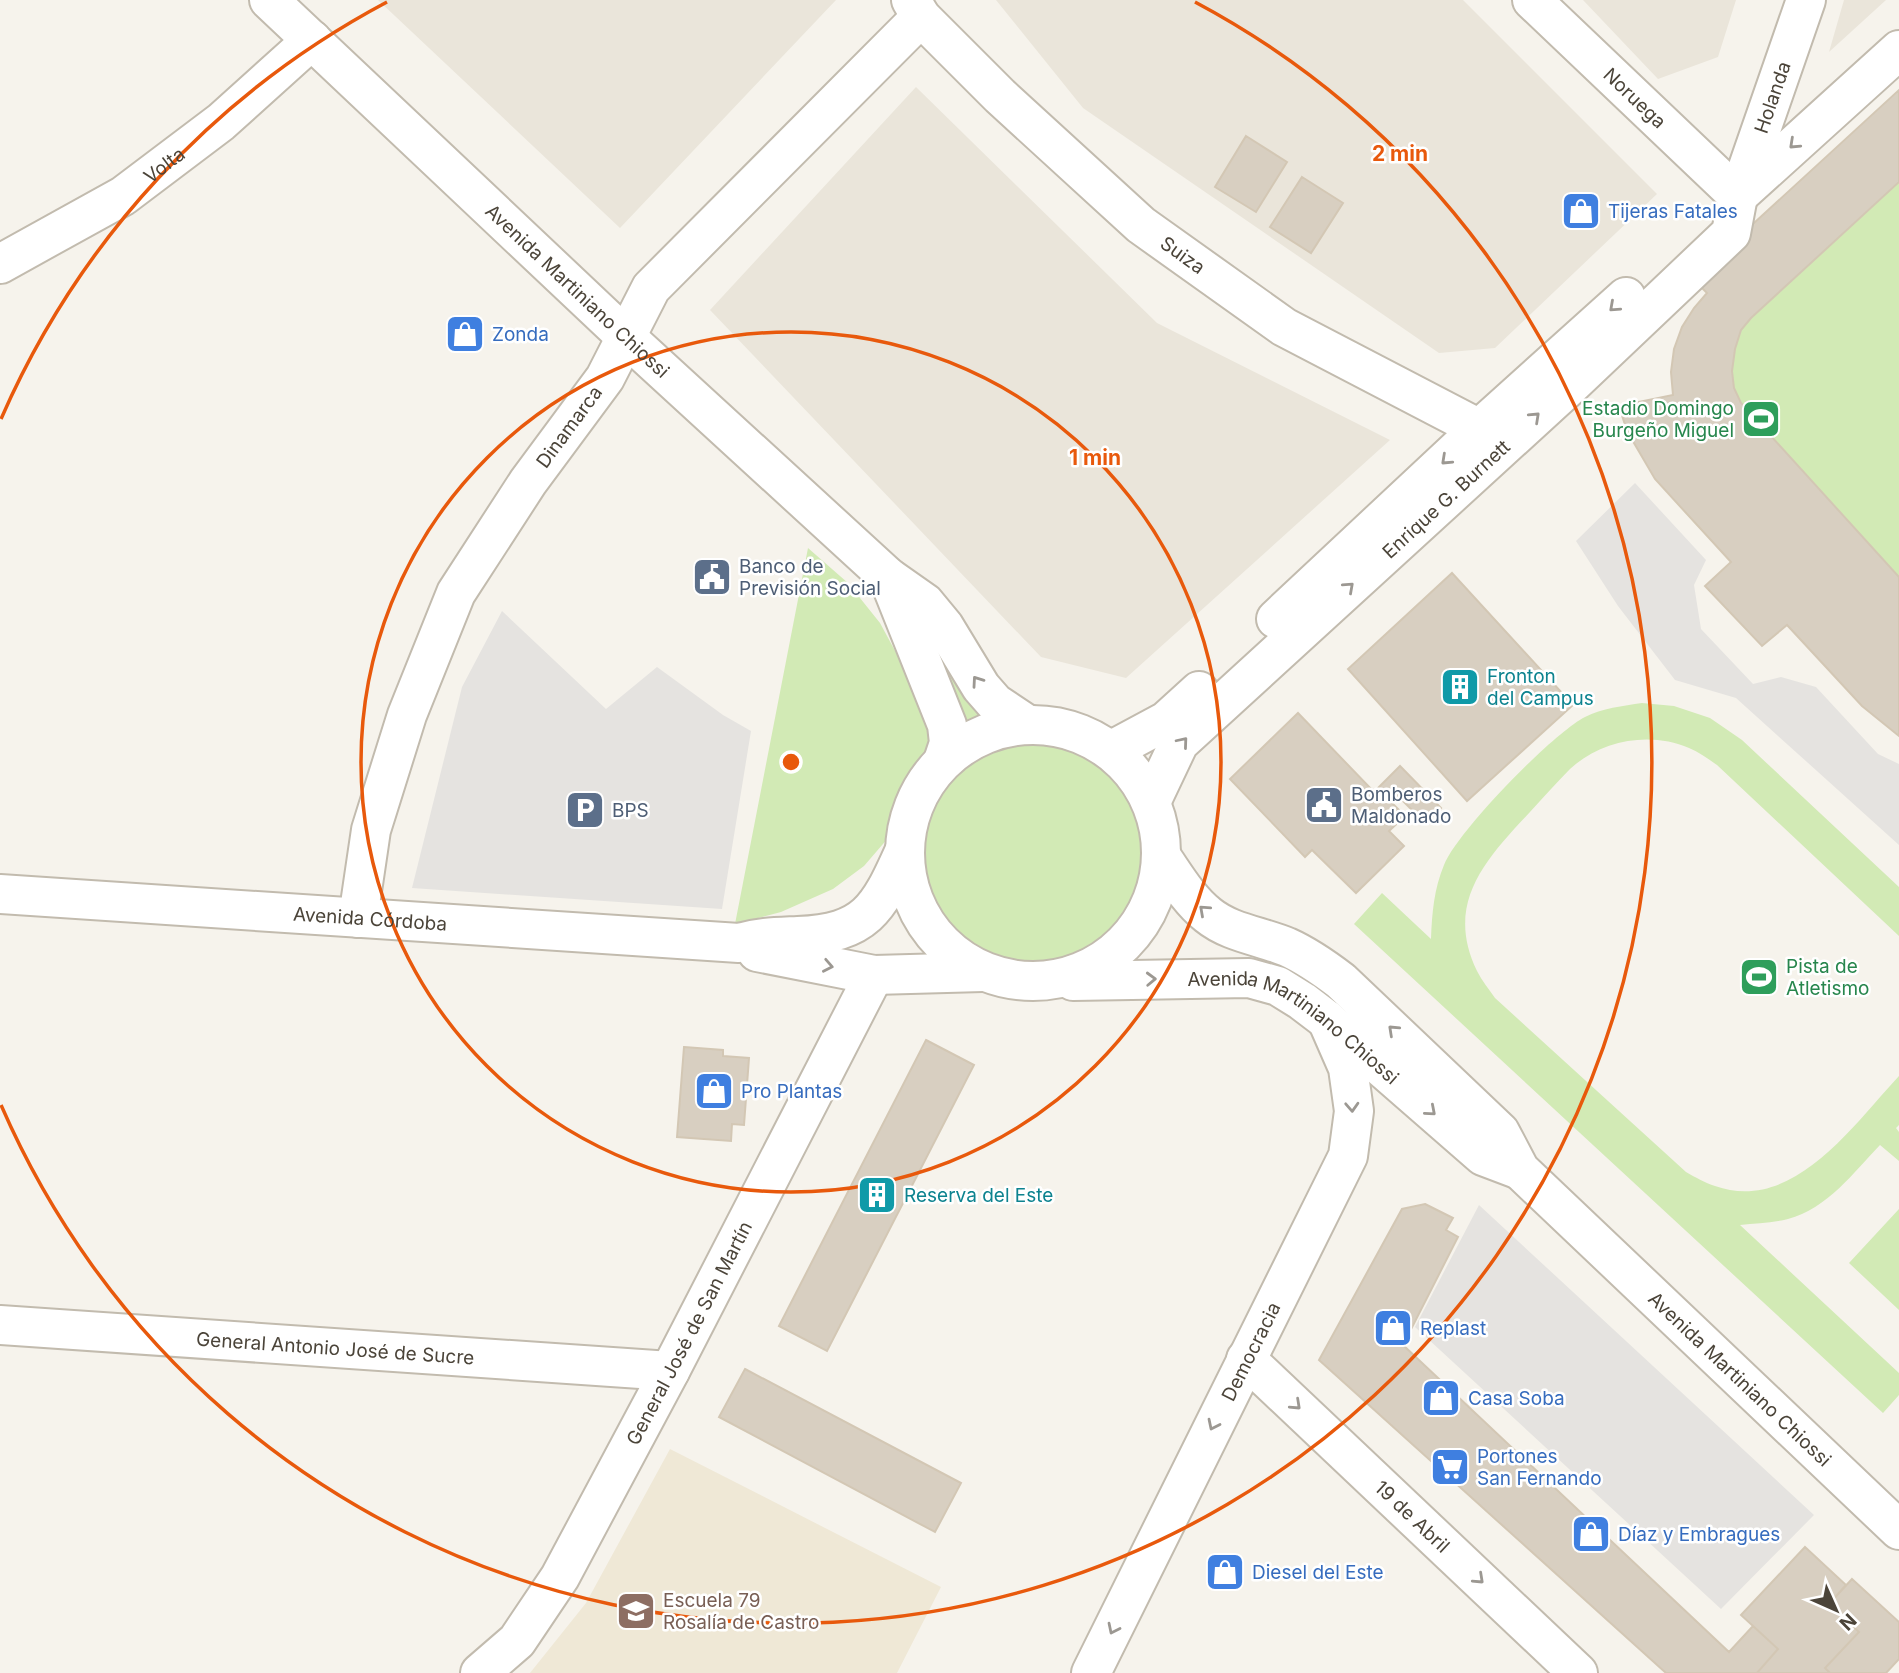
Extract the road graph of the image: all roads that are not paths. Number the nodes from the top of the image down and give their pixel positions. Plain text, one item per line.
1 (269, 0) edge
2 (1531, 0) edge
3 (1806, 0) edge
4 (916, 9) edge
5 (312, 40) junction
6 (1899, 50) edge
7 (1782, 66) junction
8 (1839, 102) junction
9 (1738, 196) junction
10 (0, 264) edge
11 (626, 337) junction
12 (1493, 436) junction
13 (888, 577) junction
14 (1028, 725) junction
15 (1112, 750) junction
16 (943, 761) junction
17 (1151, 802) junction
18 (904, 852) junction
19 (1161, 856) junction
20 (0, 894) edge
21 (358, 918) junction
22 (740, 943) junction
23 (983, 972) junction
24 (874, 975) junction
25 (1034, 982) junction
26 (1326, 1020) junction
27 (1520, 1170) junction
28 (0, 1325) edge
29 (1246, 1359) junction
30 (670, 1371) junction
31 (1899, 1530) edge
32 (480, 1673) edge
33 (1091, 1673) edge
34 (1578, 1673) edge

1 - 5 street, Avenida Martiniano Chiossi
2 - 9 street, Noruega
3 - 7 street, Holanda
4 - 11 street, Dinamarca
4 - 12 street, Suiza
5 - 10 street, Volta
5 - 11 street, Avenida Martiniano Chiossi
6 - 8 street
7 - 8 street
7 - 9 street, Holanda
8 -> 9 street
9 - 12 street, Enrique G. Burnett
11 - 13 street, Avenida Martiniano Chiossi
11 - 21 street, Dinamarca
12 -> 15 street, Enrique G. Burnett
17 -> 12 street, Enrique G. Burnett
14 -> 13 street, Avenida Martiniano Chiossi
13 - 16 street, Avenida Martiniano Chiossi
14 - 15 street
14 - 16 street
15 - 17 street
16 - 18 street
17 - 19 street
18 - 22 street, Avenida Córdoba
18 - 23 street
19 - 25 street
27 -> 19 street, Avenida Martiniano Chiossi
20 - 21 street, Avenida Córdoba
21 - 22 street, Avenida Córdoba
22 -> 24 street, Avenida Córdoba
23 - 24 street, Avenida Córdoba
23 - 25 street
24 - 30 street, General José de San Martín
25 -> 26 street, Avenida Martiniano Chiossi
26 -> 27 street, Avenida Martiniano Chiossi
26 -> 29 street, Democracia
27 - 31 street, Avenida Martiniano Chiossi
28 - 30 street, General Antonio José de Sucre
29 -> 33 street, Democracia
29 -> 34 street, 19 de Abril
30 - 32 street, General José de San Martín

